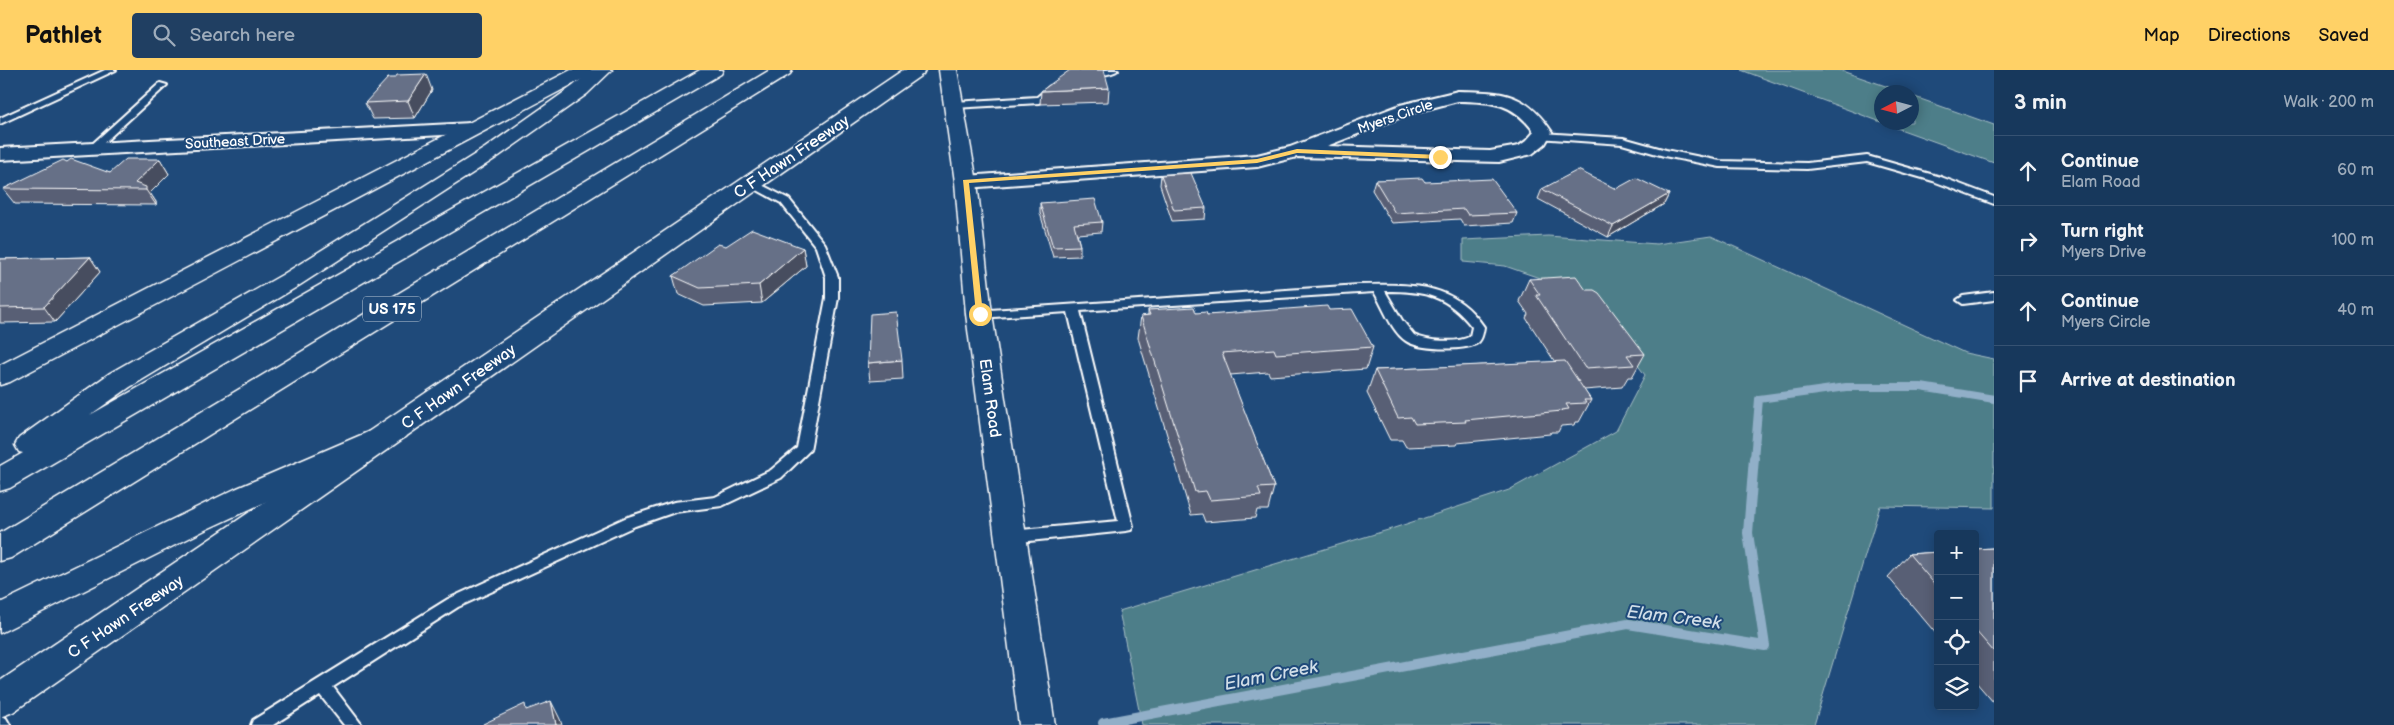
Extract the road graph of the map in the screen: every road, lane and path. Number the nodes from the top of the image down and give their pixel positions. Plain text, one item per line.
1 (112, 70) edge
2 (584, 70) edge
3 (603, 70) edge
4 (714, 70) edge
5 (783, 70) edge
6 (916, 70) edge
7 (948, 70) edge
8 (1114, 70) edge
9 (1076, 75) edge
10 (1062, 82) edge
11 (163, 85) dead end
12 (954, 105) junction
13 (0, 121) edge
14 (471, 129) junction
15 (1541, 136) junction
16 (93, 148) junction
17 (1297, 151) junction
18 (0, 154) edge
19 (966, 182) junction
20 (752, 183) junction
21 (1994, 201) edge
22 (1378, 289) junction
23 (1994, 296) edge
24 (1963, 300) dead end
25 (1073, 307) junction
26 (980, 314) junction
27 (0, 376) edge
28 (396, 430) junction
29 (0, 466) edge
30 (0, 480) edge
31 (1010, 536) junction
32 (0, 549) edge
33 (0, 619) edge
34 (322, 685) junction
35 (0, 701) edge
36 (259, 725) edge
37 (354, 725) edge
38 (1037, 725) edge

1 - 13 lane
2 - 14 main road
3 - 29 main road
4 - 30 main road, US 175
5 - 32 main road, US 175
6 - 20 main road, C F Hawn Freeway
7 - 12 main road, Elam Road
8 - 9 lane
10 - 12 lane
11 - 16 lane
12 - 19 main road, Elam Road
14 - 16 street, Southeast Drive
14 - 27 main road
15 - 17 street, Myers Circle
15 - 17 street, Myers Circle
15 - 21 lane
16 - 18 street, Southeast Drive
17 - 19 street
19 - 26 main road, Elam Road
20 - 28 main road, C F Hawn Freeway
20 - 34 lane
22 - 22 lane
22 - 25 lane
23 - 24 lane
25 - 26 lane
25 - 31 lane
26 - 31 main road, Elam Road
28 - 33 main road
28 - 35 main road, C F Hawn Freeway
31 - 38 main road, Elam Road
34 - 36 lane
34 - 37 lane

